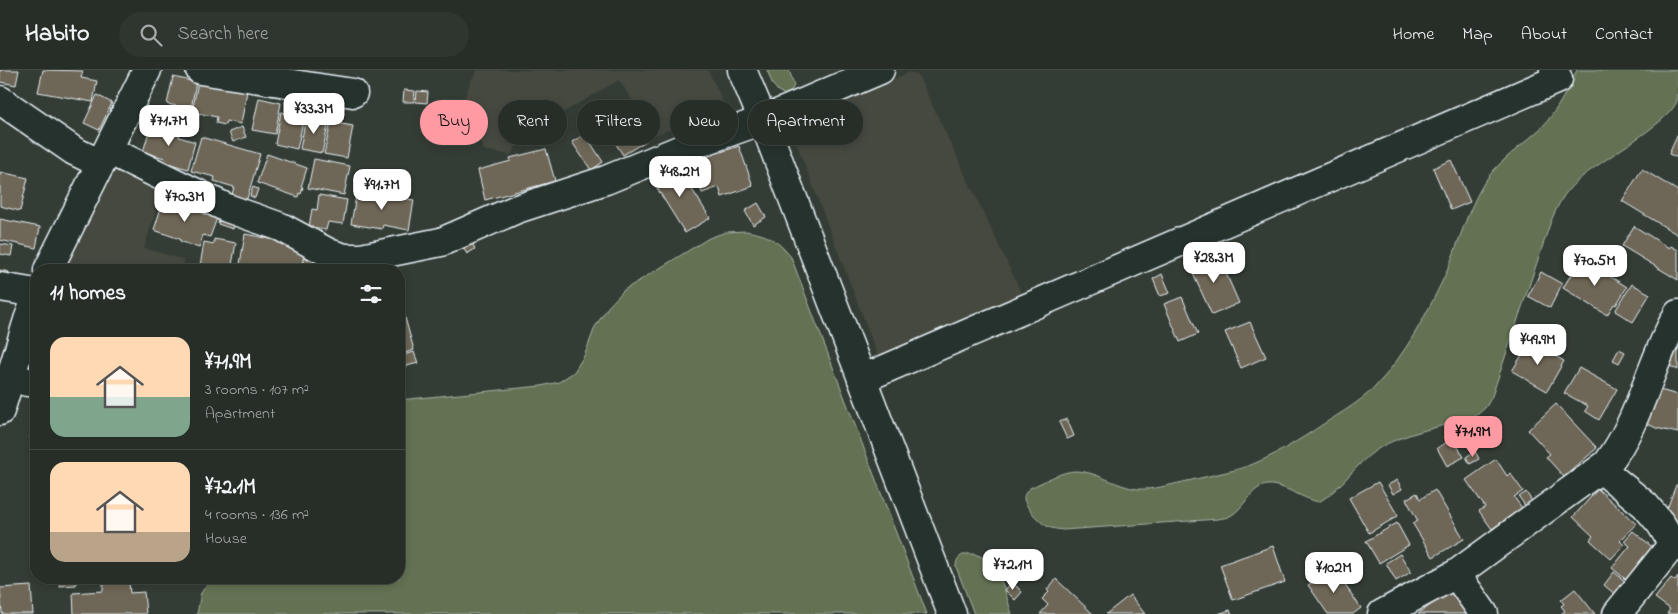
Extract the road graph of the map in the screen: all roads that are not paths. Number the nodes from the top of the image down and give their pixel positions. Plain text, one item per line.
1 (147, 70) edge
2 (200, 70) edge
3 (742, 70) edge
4 (880, 70) edge
5 (1558, 73) edge
6 (353, 93) dead end
7 (0, 100) edge
8 (755, 100) edge
9 (810, 100) edge
10 (748, 126) edge
11 (773, 145) edge
12 (105, 157) junction
13 (51, 264) edge
14 (0, 287) edge
15 (30, 292) edge
16 (1678, 314) edge
17 (30, 336) edge
18 (23, 379) edge
19 (862, 379) junction
20 (0, 411) edge
21 (1601, 469) junction
22 (1676, 546) edge
23 (1456, 574) junction
24 (952, 614) edge
25 (1382, 614) edge
26 (1484, 614) edge
27 (1617, 614) edge

1 - 12 street
2 - 6 street
3 - 8 street
4 - 9 street
5 - 19 street
7 - 12 street
10 - 12 street
11 - 19 street
12 - 13 street
14 - 15 street
16 - 21 street
17 - 18 street
18 - 20 street
19 - 24 street
21 - 22 street
21 - 23 street
22 - 27 street
23 - 25 street
23 - 26 street

